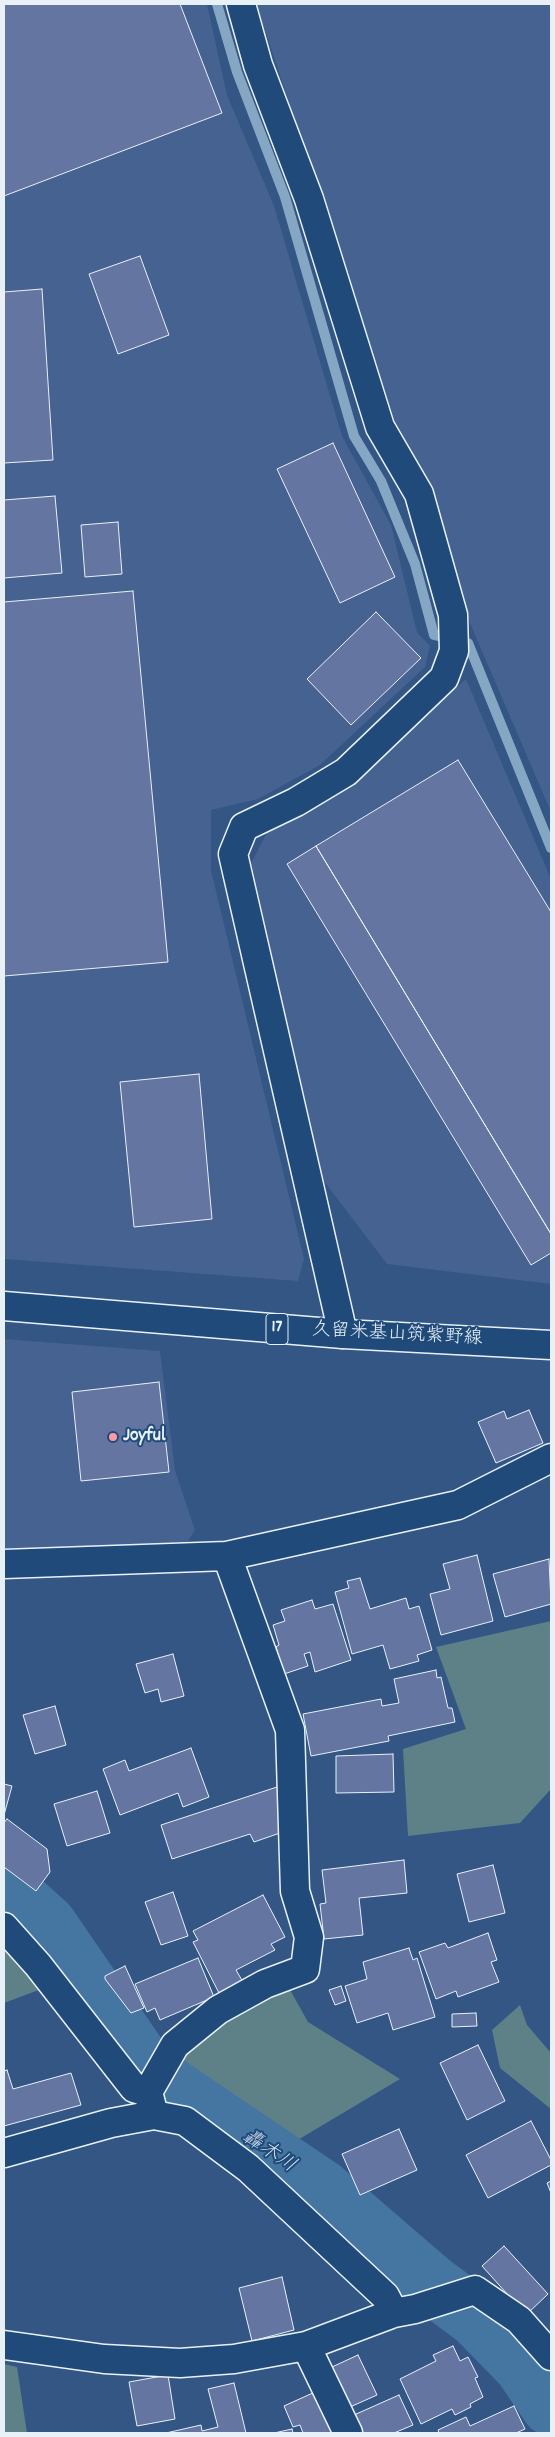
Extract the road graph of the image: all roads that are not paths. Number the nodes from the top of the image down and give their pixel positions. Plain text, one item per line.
1 (241, 4) edge
2 (4, 1306) edge
3 (343, 1334) junction
4 (551, 1345) edge
5 (551, 1458) edge
6 (227, 1556) junction
7 (4, 1564) edge
8 (4, 1927) edge
9 (151, 2103) junction
10 (4, 2154) edge
11 (405, 2311) junction
12 (4, 2345) edge
13 (306, 2346) junction
14 (551, 2356) edge
15 (348, 2433) edge

1 - 3 street
2 - 3 street, 久留米基山筑紫野線 / 17
3 - 4 street, 久留米基山筑紫野線 / 17
5 - 6 street
6 - 7 street
6 - 9 street
8 - 9 street
9 - 10 street
9 - 11 street
11 - 13 street
11 - 14 street
12 - 13 street
13 - 15 street

